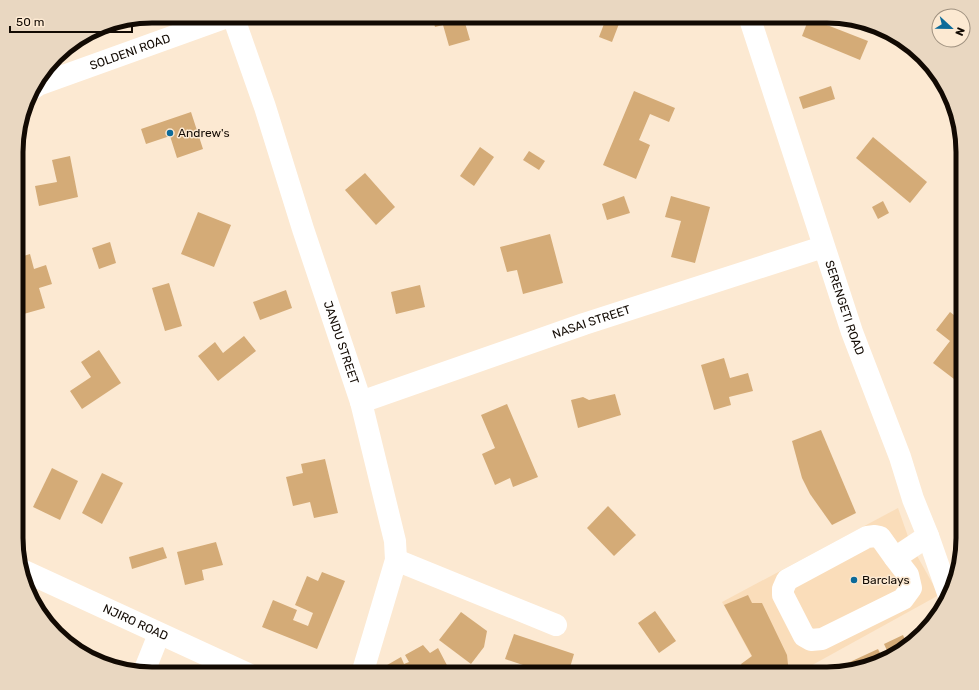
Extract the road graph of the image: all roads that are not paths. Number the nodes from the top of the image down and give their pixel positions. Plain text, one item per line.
1 (212, 23) edge
2 (235, 23) edge
3 (751, 23) edge
4 (42, 84) edge
5 (823, 247) junction
6 (361, 402) junction
7 (928, 536) junction
8 (895, 558) junction
9 (396, 560) junction
10 (27, 572) edge
11 (946, 587) edge
12 (556, 625) dead end
13 (159, 634) junction
14 (146, 667) edge
15 (232, 667) edge
16 (364, 667) edge

1 - 4 street, SOLDENI ROAD
2 - 6 street, JANDU STREET
3 - 5 street, SERENGETI ROAD
5 - 6 street, NASAI STREET
5 - 7 street, SERENGETI ROAD
6 - 9 street, JANDU STREET
7 - 8 street
7 - 11 street, SERENGETI ROAD
8 - 8 street
9 - 12 street
9 - 16 street, JANDU STREET
10 - 13 street, NJIRO ROAD
13 - 14 street
13 - 15 street, NJIRO ROAD

